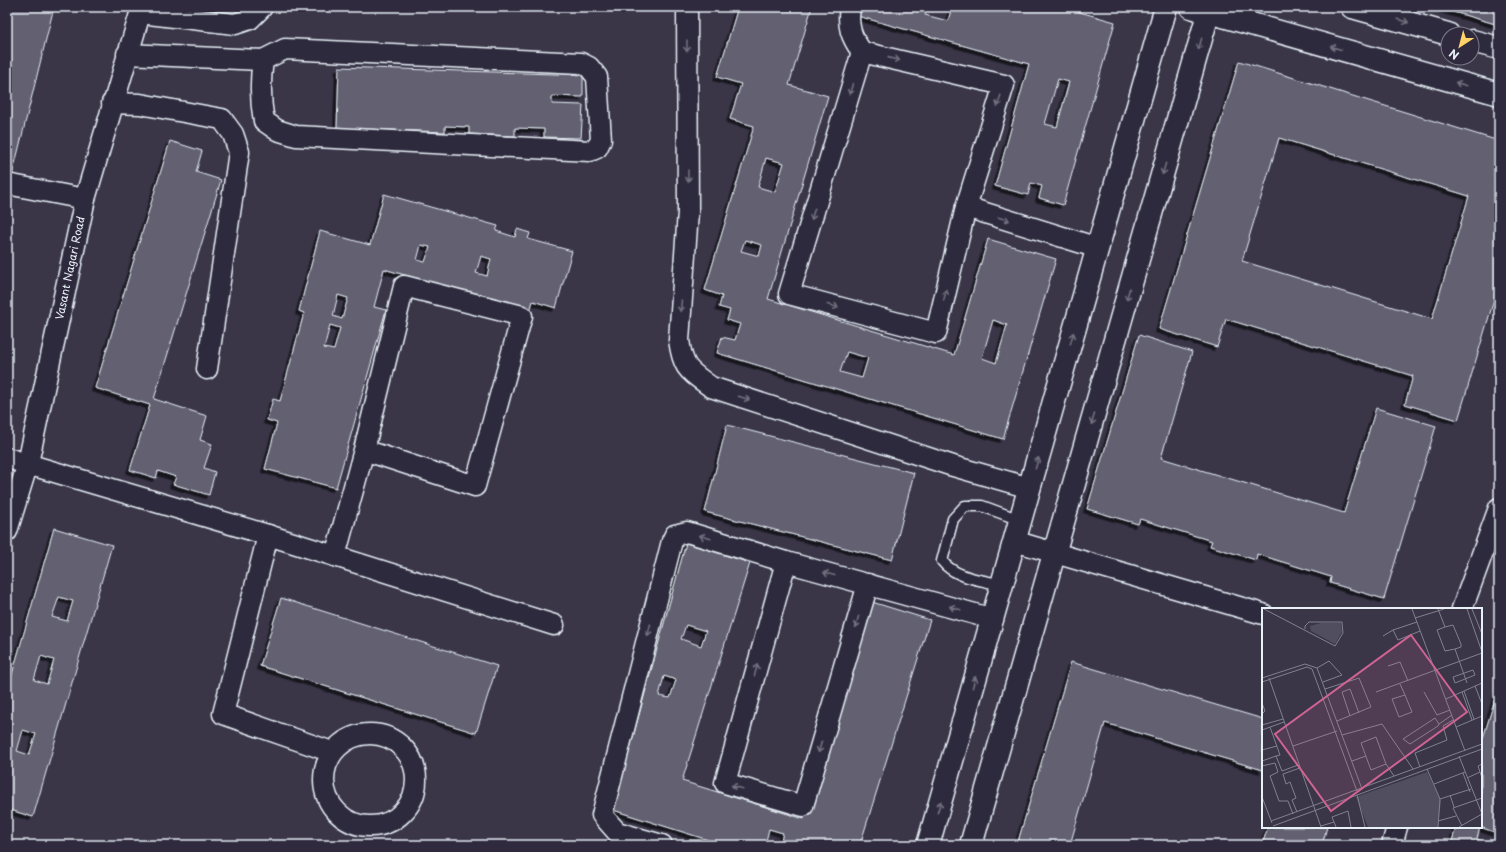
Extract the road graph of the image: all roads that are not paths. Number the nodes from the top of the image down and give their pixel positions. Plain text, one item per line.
1 (262, 7) edge
2 (687, 7) edge
3 (850, 7) edge
4 (1166, 7) edge
5 (1352, 7) edge
6 (1204, 9) edge
7 (141, 10) edge
8 (1440, 32) edge
9 (1480, 43) edge
10 (1499, 48) edge
11 (862, 52) junction
12 (126, 54) junction
13 (263, 60) junction
14 (1499, 94) edge
15 (112, 103) junction
16 (7, 184) edge
17 (85, 199) junction
18 (966, 207) junction
19 (1098, 248) junction
20 (207, 369) dead end
21 (364, 450) junction
22 (7, 458) edge
23 (28, 463) junction
24 (1030, 488) junction
25 (1499, 508) edge
26 (1017, 530) junction
27 (7, 531) edge
28 (268, 535) junction
29 (1055, 552) junction
30 (335, 556) junction
31 (786, 562) junction
32 (868, 584) junction
33 (1002, 585) junction
34 (1462, 608) edge
35 (1262, 614) edge
36 (992, 619) junction
37 (554, 625) dead end
38 (332, 752) junction
39 (1397, 828) edge
40 (662, 845) edge
41 (928, 845) edge
42 (971, 845) edge
43 (1392, 845) edge

1 - 7 street
2 -> 24 street
3 - 11 street
4 - 19 street
5 -> 8 street
14 -> 6 street
6 -> 29 street
7 - 12 street, Vasant Nagari Road
9 - 10 street
11 -> 18 street
11 -> 18 street
12 - 13 street
12 - 15 street, Vasant Nagari Road
13 - 13 street
15 - 17 street, Vasant Nagari Road
15 - 20 street
16 - 17 street
17 - 23 street, Vasant Nagari Road
18 -> 19 street
24 -> 19 street
21 - 21 street
21 - 30 street
22 - 23 street
23 - 27 street, Vasant Nagari Road
23 - 28 street
24 - 26 street
25 - 34 street
26 - 29 street
26 - 33 street
26 - 33 lane
28 - 30 street
28 - 38 street
29 - 35 street
29 - 42 street
30 - 37 street
32 -> 31 street
32 -> 31 street
31 -> 40 street
36 -> 32 street
33 - 36 street
41 -> 36 street
38 - 38 street
39 - 43 street

